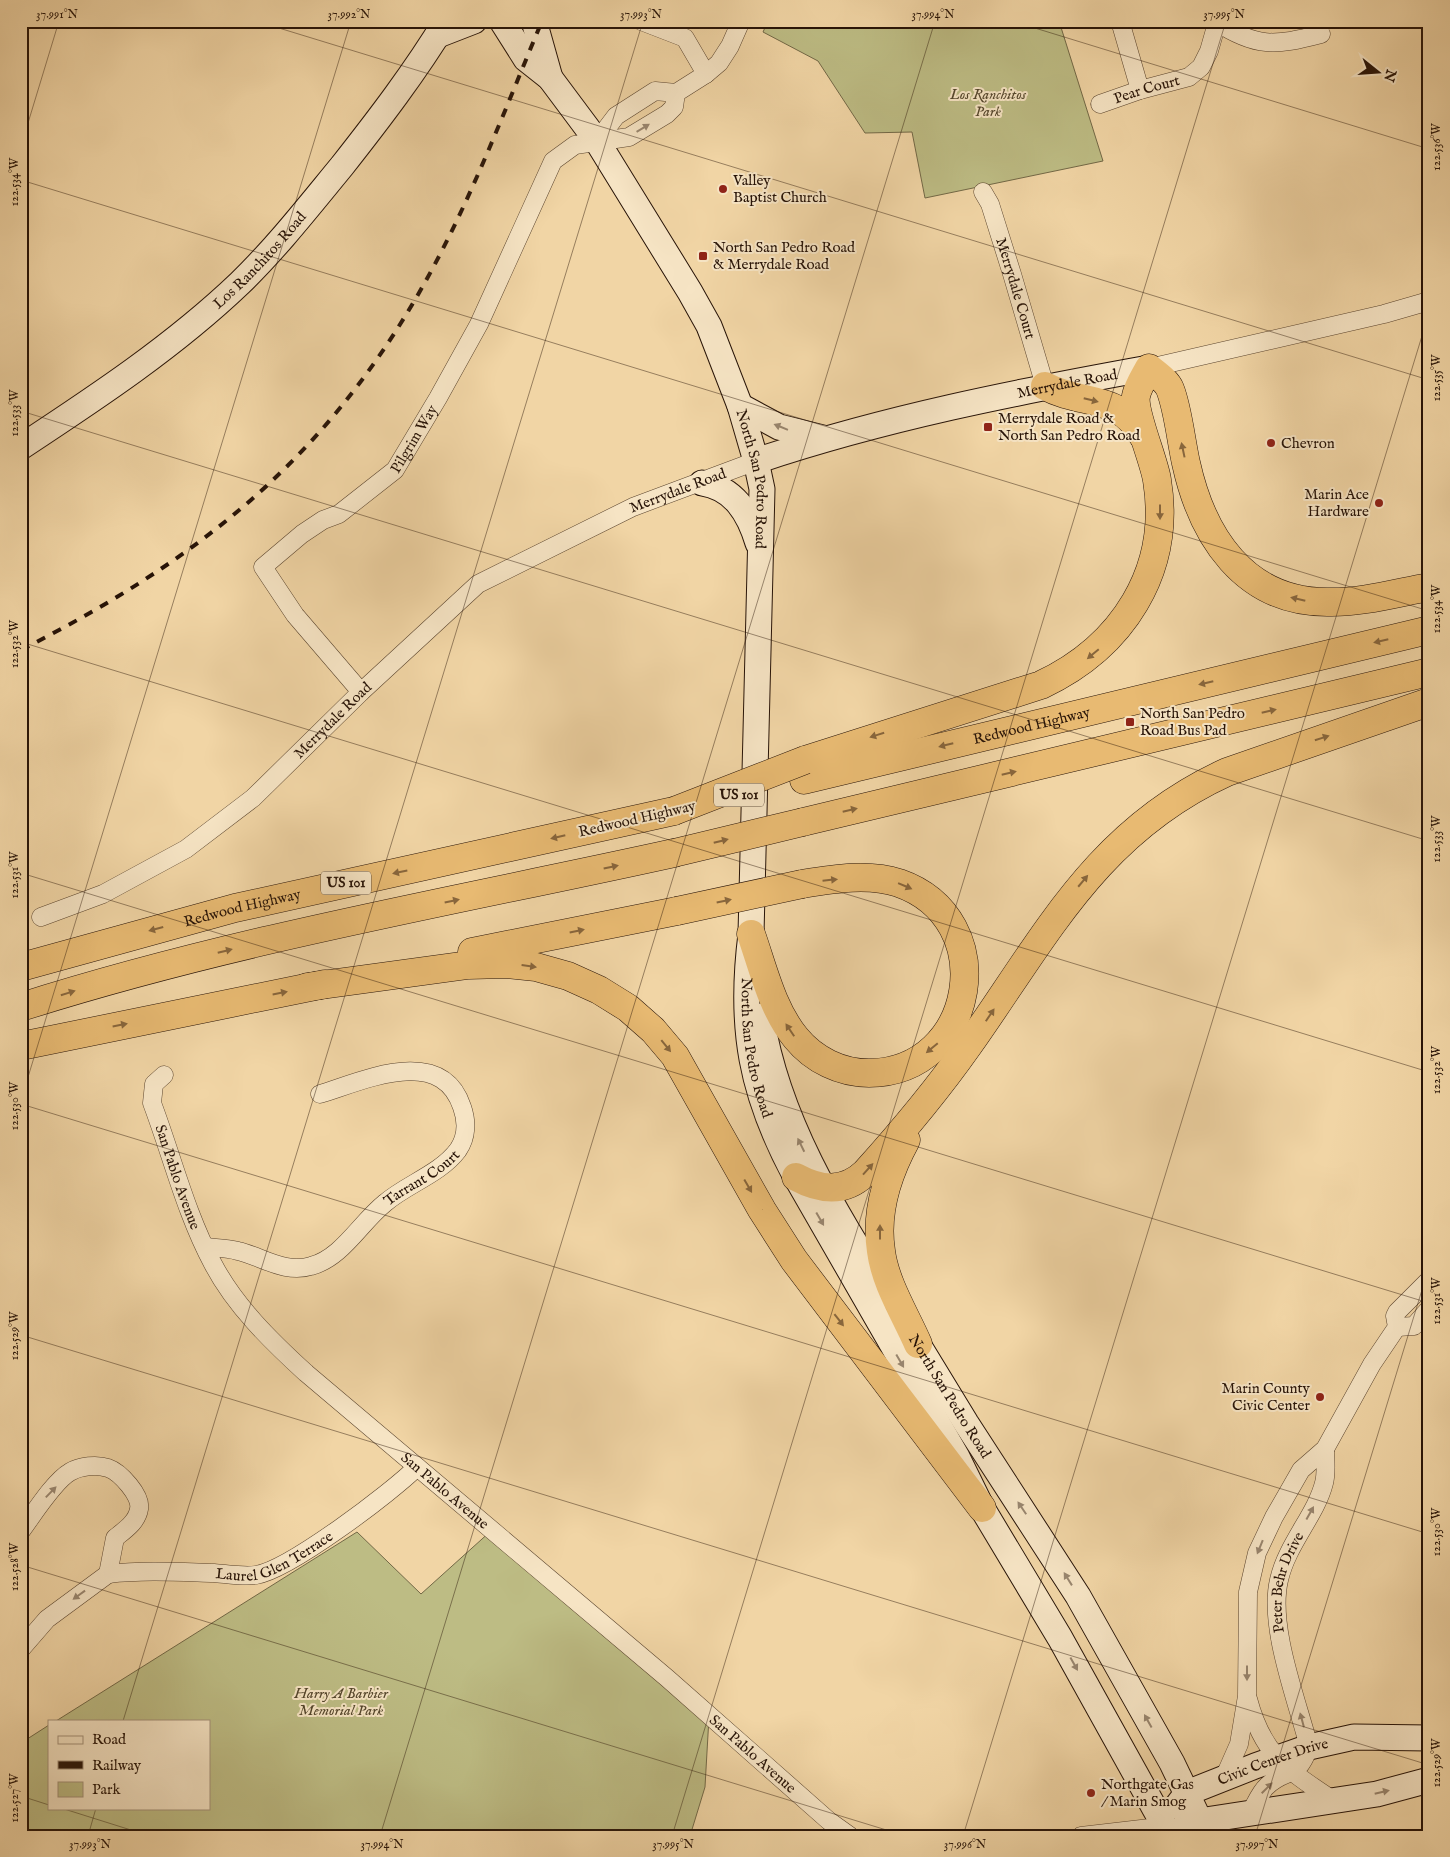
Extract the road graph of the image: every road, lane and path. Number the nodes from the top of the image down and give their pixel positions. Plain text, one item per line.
1 (474, 21) edge
2 (479, 21) edge
3 (534, 21) edge
4 (641, 21) edge
5 (741, 21) edge
6 (1120, 21) edge
7 (1216, 22) edge
8 (504, 23) edge
9 (442, 28) edge
10 (1320, 34) dead end
11 (706, 74) junction
12 (550, 78) junction
13 (1140, 90) junction
14 (676, 93) junction
15 (1100, 104) dead end
16 (597, 141) junction
17 (983, 192) dead end
18 (1429, 301) edge
19 (1149, 368) junction
20 (1045, 386) junction
21 (740, 406) junction
22 (826, 439) junction
23 (21, 447) edge
24 (756, 461) junction
25 (1154, 463) junction
26 (702, 483) junction
27 (761, 552) junction
28 (1429, 588) edge
29 (1429, 630) edge
30 (1429, 672) edge
31 (361, 692) junction
32 (1429, 702) edge
33 (805, 770) junction
34 (41, 917) dead end
35 (751, 934) junction
36 (21, 967) edge
37 (307, 987) junction
38 (21, 1007) edge
39 (21, 1046) edge
40 (967, 1048) junction
41 (164, 1075) dead end
42 (320, 1094) dead end
43 (796, 1177) junction
44 (825, 1188) junction
45 (205, 1247) junction
46 (1429, 1280) edge
47 (1429, 1309) edge
48 (1397, 1327) junction
49 (918, 1344) junction
50 (1324, 1449) junction
51 (417, 1467) junction
52 (982, 1508) junction
53 (21, 1531) edge
54 (108, 1574) junction
55 (21, 1649) edge
56 (1247, 1696) junction
57 (1429, 1738) edge
58 (1310, 1747) junction
59 (1284, 1765) junction
60 (1224, 1778) junction
61 (1429, 1780) edge
62 (1187, 1794) junction
63 (1334, 1800) junction
64 (1250, 1813) junction
65 (1204, 1829) edge
66 (1167, 1830) edge
67 (832, 1831) edge
68 (850, 1836) edge
69 (1081, 1836) edge

1 - 9 main road
2 - 8 main road
3 - 12 main road, North San Pedro Road
4 - 11 street
5 - 11 street
6 - 13 street
7 - 10 street
7 - 13 street, Pear Court
8 - 12 main road, North San Pedro Road
9 - 23 main road, Los Ranchitos Road
11 - 14 street
12 - 16 main road, North San Pedro Road
13 - 15 street, Pear Court
14 - 16 street
16 -> 14 street
16 - 21 main road, North San Pedro Road
16 - 31 street, Pilgrim Way
17 - 20 street, Merrydale Court
18 - 19 street, Merrydale Road
19 - 20 main road, Merrydale Road
19 - 25 highway
28 -> 19 highway
20 - 22 main road, Merrydale Road
20 -> 25 highway
22 -> 21 main road
21 - 24 main road, North San Pedro Road
22 - 24 main road, Merrydale Road
24 - 26 street, Merrydale Road
24 - 27 main road, North San Pedro Road
25 -> 33 highway
26 - 27 main road
26 - 31 street, Merrydale Road
27 - 35 main road, North San Pedro Road
29 -> 33 highway, Redwood Highway
38 -> 30 highway, bridge
31 - 34 street, Merrydale Road
40 -> 32 highway
33 -> 36 highway, Redwood Highway / US 101, bridge
37 -> 35 highway, bridge
35 - 43 main road, North San Pedro Road
44 -> 35 main road, North San Pedro Road
39 -> 37 highway
37 -> 52 highway
44 -> 40 highway
49 -> 40 highway
41 - 45 street, San Pablo Avenue
42 - 45 street, Tarrant Court
43 - 44 highway
43 -> 52 main road, North San Pedro Road
44 - 49 main road, North San Pedro Road
45 - 51 street, San Pablo Avenue
46 - 48 street
47 - 48 street
48 - 50 street
62 -> 49 main road, North San Pedro Road
50 -> 56 street
58 -> 50 street, Peter Behr Drive
51 - 54 street, Laurel Glen Terrace
51 - 67 street, San Pablo Avenue
52 -> 66 main road, North San Pedro Road
53 -> 54 street
54 -> 55 street, Laurel Glen Terrace
56 - 59 street
56 - 60 street
57 - 58 main road, Civic Center Drive
58 - 59 main road, Civic Center Drive
59 - 60 main road, Civic Center Drive
59 - 63 street
64 -> 59 street
60 - 62 main road, Civic Center Drive
63 -> 61 main road
62 - 65 main road, North San Pedro Road
62 - 66 main road, Civic Center Drive
63 - 64 main road
64 - 65 main road
65 - 66 main road
66 - 69 street
67 - 68 street, San Pablo Avenue

